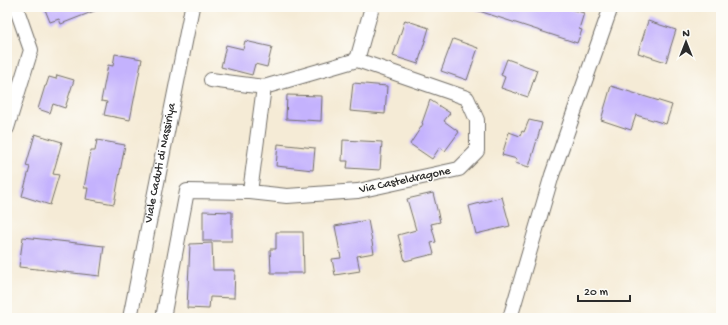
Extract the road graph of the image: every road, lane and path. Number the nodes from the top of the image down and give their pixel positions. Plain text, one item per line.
1 (16, 7) edge
2 (192, 7) edge
3 (372, 7) edge
4 (611, 7) edge
5 (357, 60) junction
6 (211, 80) dead end
7 (264, 87) junction
8 (7, 128) edge
9 (250, 192) junction
10 (130, 318) edge
11 (163, 318) edge
12 (510, 318) edge

1 - 8 street
2 - 10 street, Viale Caduti di Nassiriya
3 - 5 street
4 - 12 street
5 - 7 street
5 - 9 street, Via Casteldragone
6 - 7 street
7 - 9 street
9 - 11 street, Via Casteldragone

